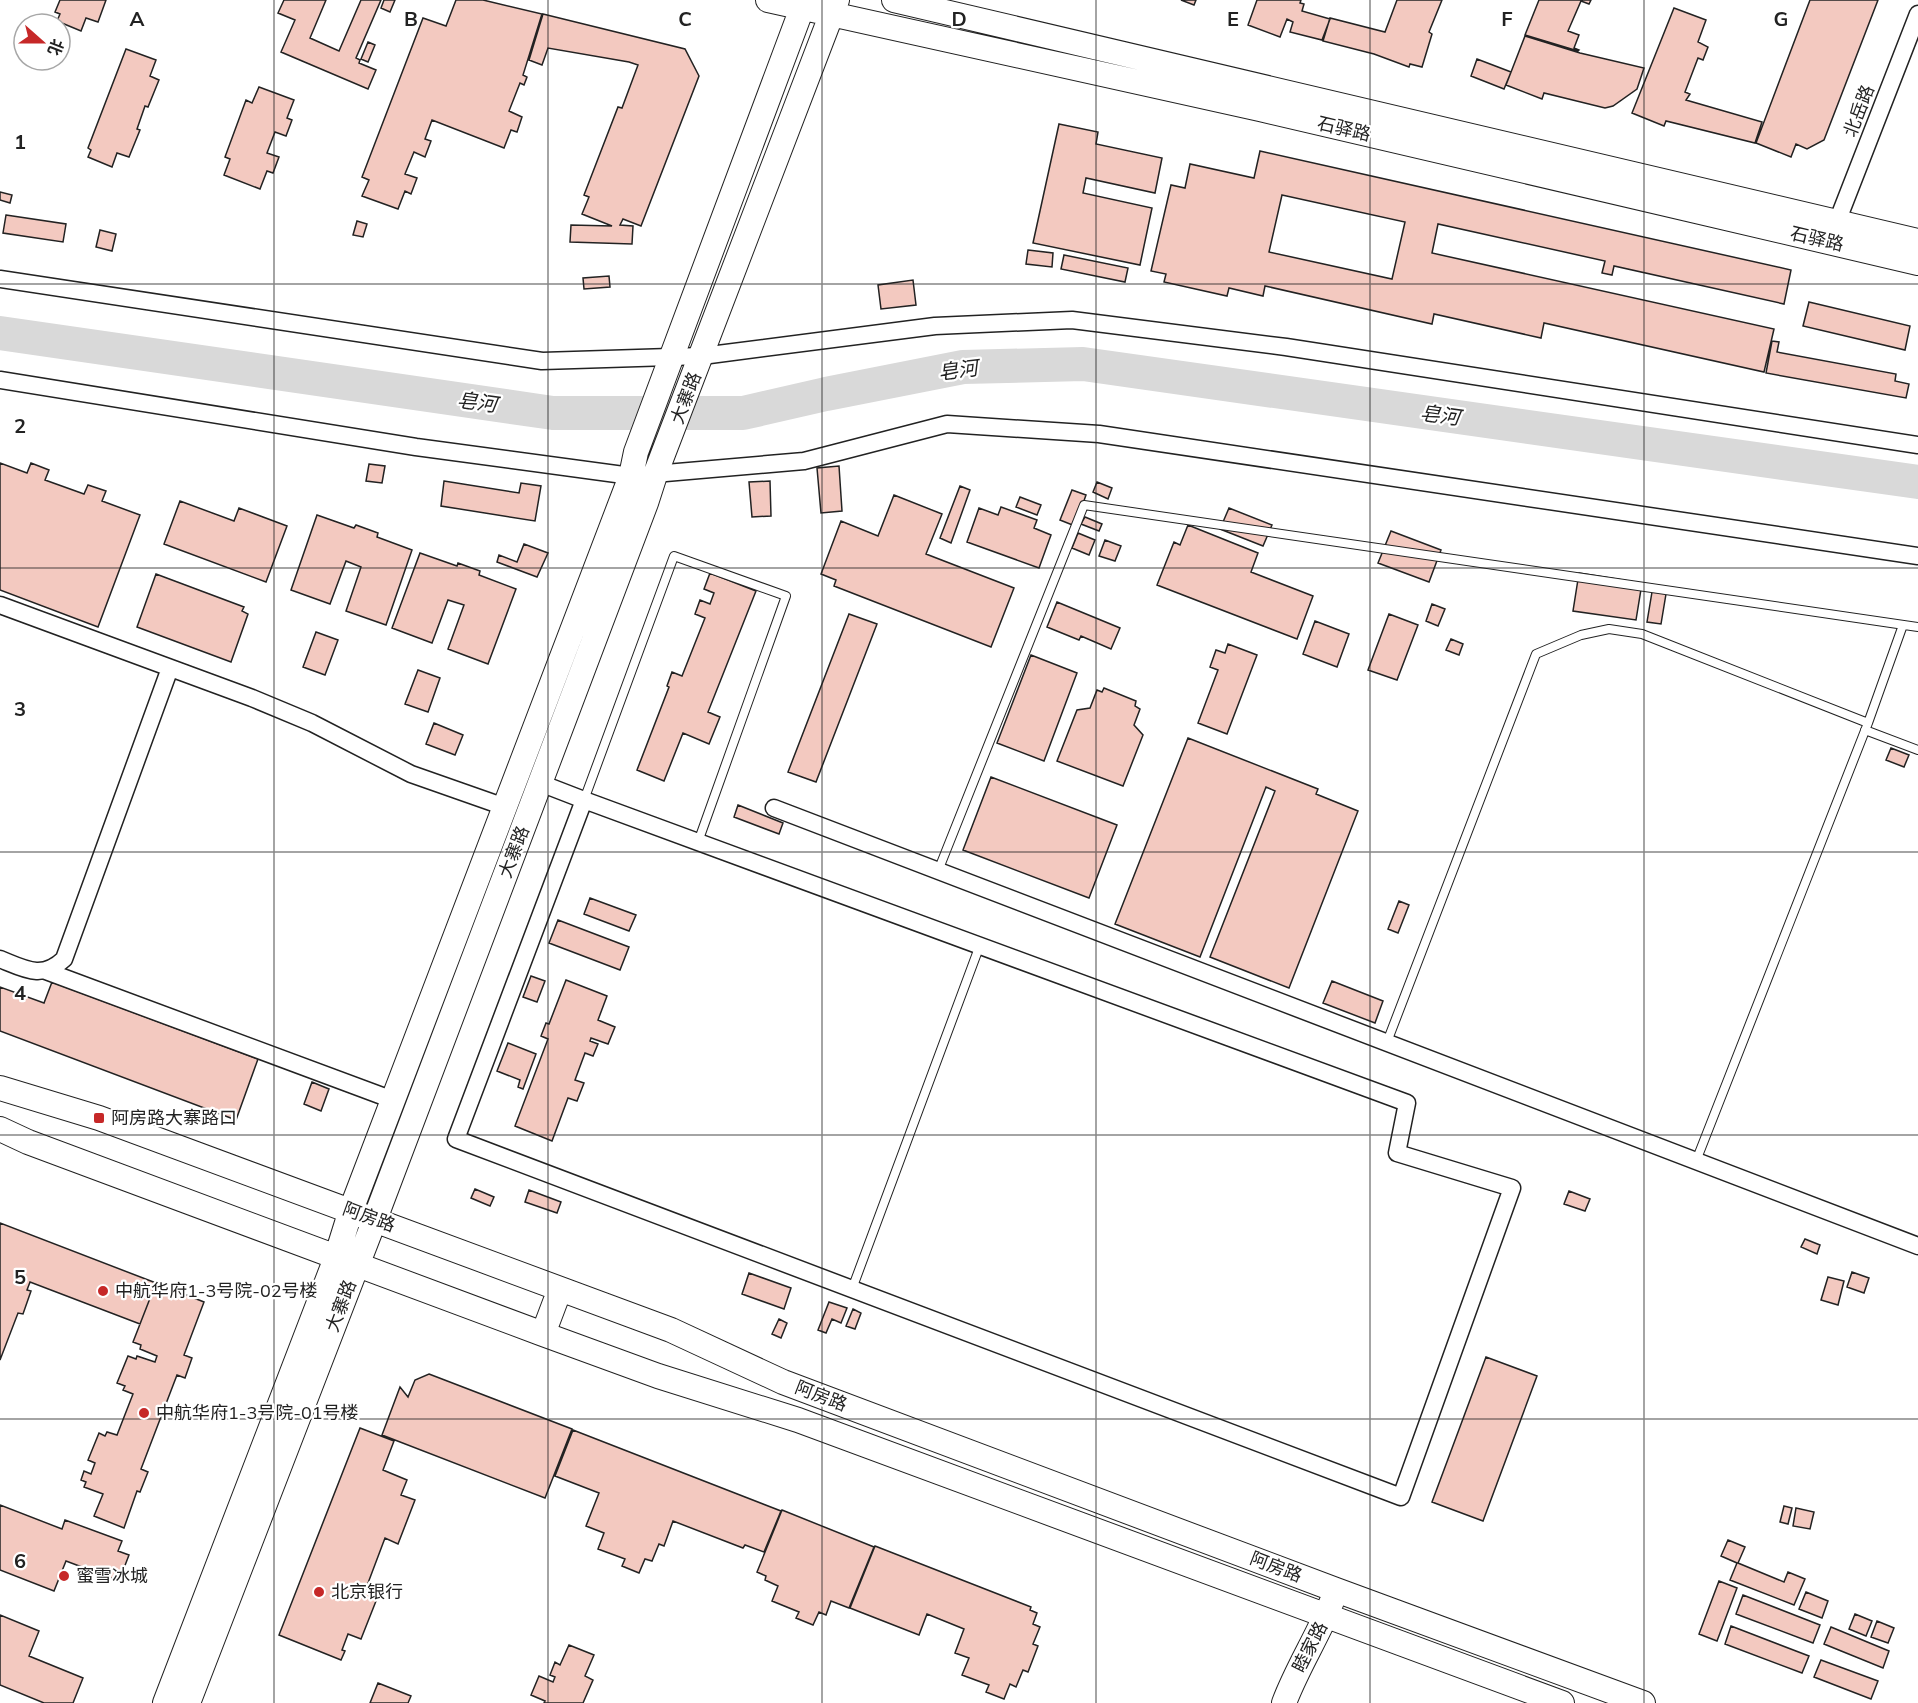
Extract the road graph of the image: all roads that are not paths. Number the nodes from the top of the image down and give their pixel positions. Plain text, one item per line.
1 (768, 0) edge
2 (894, 0) edge
3 (804, 4) edge
4 (834, 7) edge
5 (1918, 14) edge
6 (1837, 222) junction
7 (1918, 241) edge
8 (1918, 263) edge
9 (0, 279) edge
10 (702, 356) junction
11 (671, 358) junction
12 (0, 380) edge
13 (1918, 445) edge
14 (655, 475) junction
15 (631, 476) junction
16 (1918, 556) edge
17 (0, 605) edge
18 (1903, 625) junction
19 (1918, 627) edge
20 (170, 668) junction
21 (1866, 727) junction
22 (1918, 750) edge
23 (540, 783) junction
24 (584, 800) junction
25 (505, 807) junction
26 (774, 808) dead end
27 (698, 842) junction
28 (938, 871) junction
29 (980, 945) junction
30 (0, 959) edge
31 (46, 971) junction
32 (1387, 1042) junction
33 (0, 1088) edge
34 (393, 1100) junction
35 (0, 1129) edge
36 (1696, 1161) junction
37 (351, 1210) junction
38 (375, 1219) junction
39 (1918, 1246) edge
40 (346, 1262) junction
41 (560, 1289) junction
42 (852, 1289) junction
43 (543, 1334) junction
44 (1336, 1590) junction
45 (1326, 1616) junction
46 (165, 1703) edge
47 (188, 1703) edge
48 (1284, 1703) edge
49 (1562, 1703) edge
50 (1643, 1703) edge

1 - 3 main road, 石驿路
2 - 6 main road, 石驿路
3 - 4 main road, 石驿路
3 - 11 main road, 大寨路
4 - 8 main road, 石驿路
4 - 10 main road, 大寨路
5 - 6 street, 北岳路
6 - 7 main road, 石驿路
9 - 11 street
10 - 11 street
10 - 13 street
10 - 14 main road, 大寨路
11 - 15 main road, 大寨路
12 - 15 street
14 - 15 street
14 - 16 street
14 - 23 main road, 大寨路
15 - 25 main road, 大寨路
17 - 20 street
18 - 19 lane
18 - 21 lane
18 - 28 lane
20 - 25 street
20 - 31 street
21 - 22 lane
21 - 32 lane
21 - 36 lane
23 - 24 street
23 - 38 main road, 大寨路
24 - 27 street
24 - 27 lane
24 - 42 street
25 - 34 main road, 大寨路
26 - 28 street
27 - 29 street
28 - 32 street
29 - 42 lane
29 - 42 street
30 - 31 street
31 - 34 street
32 - 36 street
33 - 37 main road, 阿房路
34 - 37 main road, 大寨路
35 - 40 main road, 阿房路
36 - 39 street
37 - 38 main road, 阿房路
37 - 40 main road, 大寨路
38 - 40 main road, 大寨路
38 - 41 main road, 阿房路
40 - 43 main road, 阿房路
40 - 46 main road, 大寨路
40 - 47 main road, 大寨路
41 - 43 main road
41 - 44 main road, 阿房路
43 - 45 main road, 阿房路
44 - 45 main road, 睦家路
44 - 50 main road, 阿房路
45 - 48 main road, 睦家路
45 - 49 main road, 阿房路

